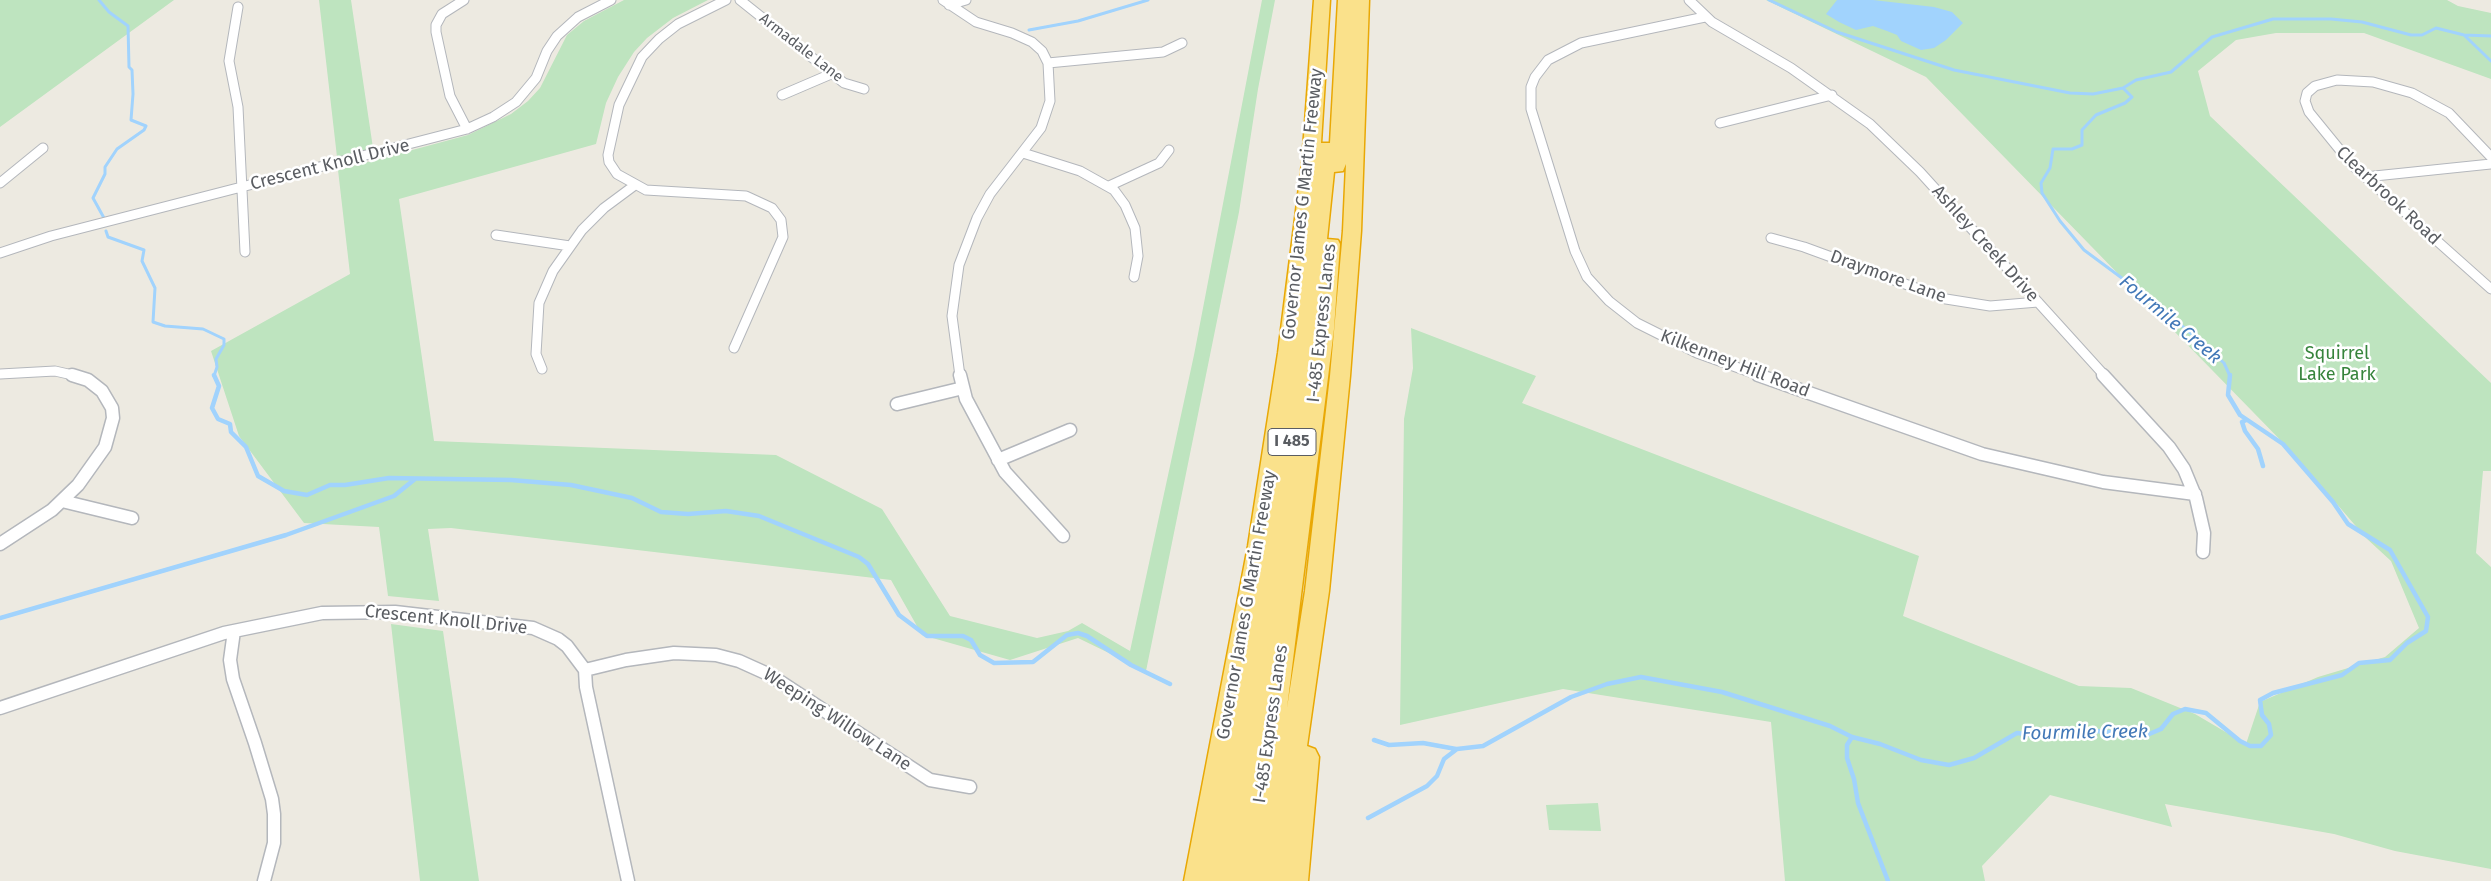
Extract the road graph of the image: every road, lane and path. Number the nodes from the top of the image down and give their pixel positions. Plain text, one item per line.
1 (464, 0) edge
2 (610, 0) edge
3 (726, 0) edge
4 (740, 0) edge
5 (966, 0) edge
6 (1322, 0) edge
7 (1336, 0) edge
8 (1346, 0) edge
9 (1361, 0) edge
10 (1689, 0) edge
11 (946, 2) edge
12 (238, 7) dead end
13 (1705, 17) junction
14 (1182, 43) dead end
15 (1048, 63) junction
16 (831, 74) junction
17 (864, 89) dead end
18 (1832, 94) junction
19 (782, 95) dead end
20 (1720, 123) dead end
21 (467, 129) junction
22 (43, 148) dead end
23 (1169, 150) dead end
24 (1023, 153) junction
25 (2491, 157) edge
26 (2491, 164) edge
27 (2365, 178) junction
28 (0, 183) edge
29 (635, 185) junction
30 (1109, 186) junction
31 (242, 188) junction
32 (496, 235) dead end
33 (1770, 238) dead end
34 (570, 246) junction
35 (245, 252) dead end
36 (0, 253) edge
37 (1134, 277) dead end
38 (2491, 289) edge
39 (2038, 302) junction
40 (734, 348) dead end
41 (542, 369) dead end
42 (0, 374) edge
43 (964, 388) junction
44 (897, 404) dead end
45 (1070, 430) dead end
46 (998, 460) junction
47 (2195, 494) junction
48 (62, 501) junction
49 (132, 518) dead end
50 (1063, 536) dead end
51 (0, 544) edge
52 (2203, 552) dead end
53 (234, 631) junction
54 (585, 670) junction
55 (0, 708) edge
56 (1299, 717) junction
57 (970, 787) dead end
58 (264, 881) edge
59 (628, 881) edge
60 (1198, 881) edge
61 (1220, 881) edge
62 (1247, 881) edge
63 (1274, 881) edge
64 (1294, 881) edge

1 - 21 street
2 - 21 street, Crescent Knoll Drive
3 - 29 street
4 - 16 street, Armadale Lane
5 - 11 street
6 - 60 highway, Governor James G Martin Freeway / I 485
7 - 61 highway, I-485 Express Lanes / I 485
8 - 62 highway, I-485 Express Lanes / I 485
9 - 56 highway, I 485
10 - 13 street, Ashley Creek Drive
11 - 15 street
12 - 31 street
13 - 18 street, Ashley Creek Drive
13 - 47 street, Kilkenney Hill Road
14 - 15 street
15 - 24 street
16 - 17 street, Armadale Lane
16 - 19 street
18 - 20 street
18 - 39 street, Ashley Creek Drive
21 - 31 street, Crescent Knoll Drive
22 - 28 street
23 - 30 street
24 - 30 street
24 - 43 street
25 - 27 street, Clearbrook Road
26 - 27 street
27 - 38 street, Clearbrook Road
29 - 34 street
29 - 40 street
30 - 37 street
31 - 35 street
31 - 36 street, Crescent Knoll Drive
32 - 34 street
33 - 39 street, Draymore Lane
34 - 41 street
39 - 47 street, Ashley Creek Drive
42 - 48 street
43 - 44 street
43 - 46 street
45 - 46 street
46 - 50 street
47 - 52 street, Ashley Creek Drive
48 - 49 street
48 - 51 street
53 - 54 street, Crescent Knoll Drive
53 - 55 street, Crescent Knoll Drive
53 - 58 street
54 - 57 street, Weeping Willow Lane
54 - 59 street
56 - 63 highway, I 485
56 - 64 highway

